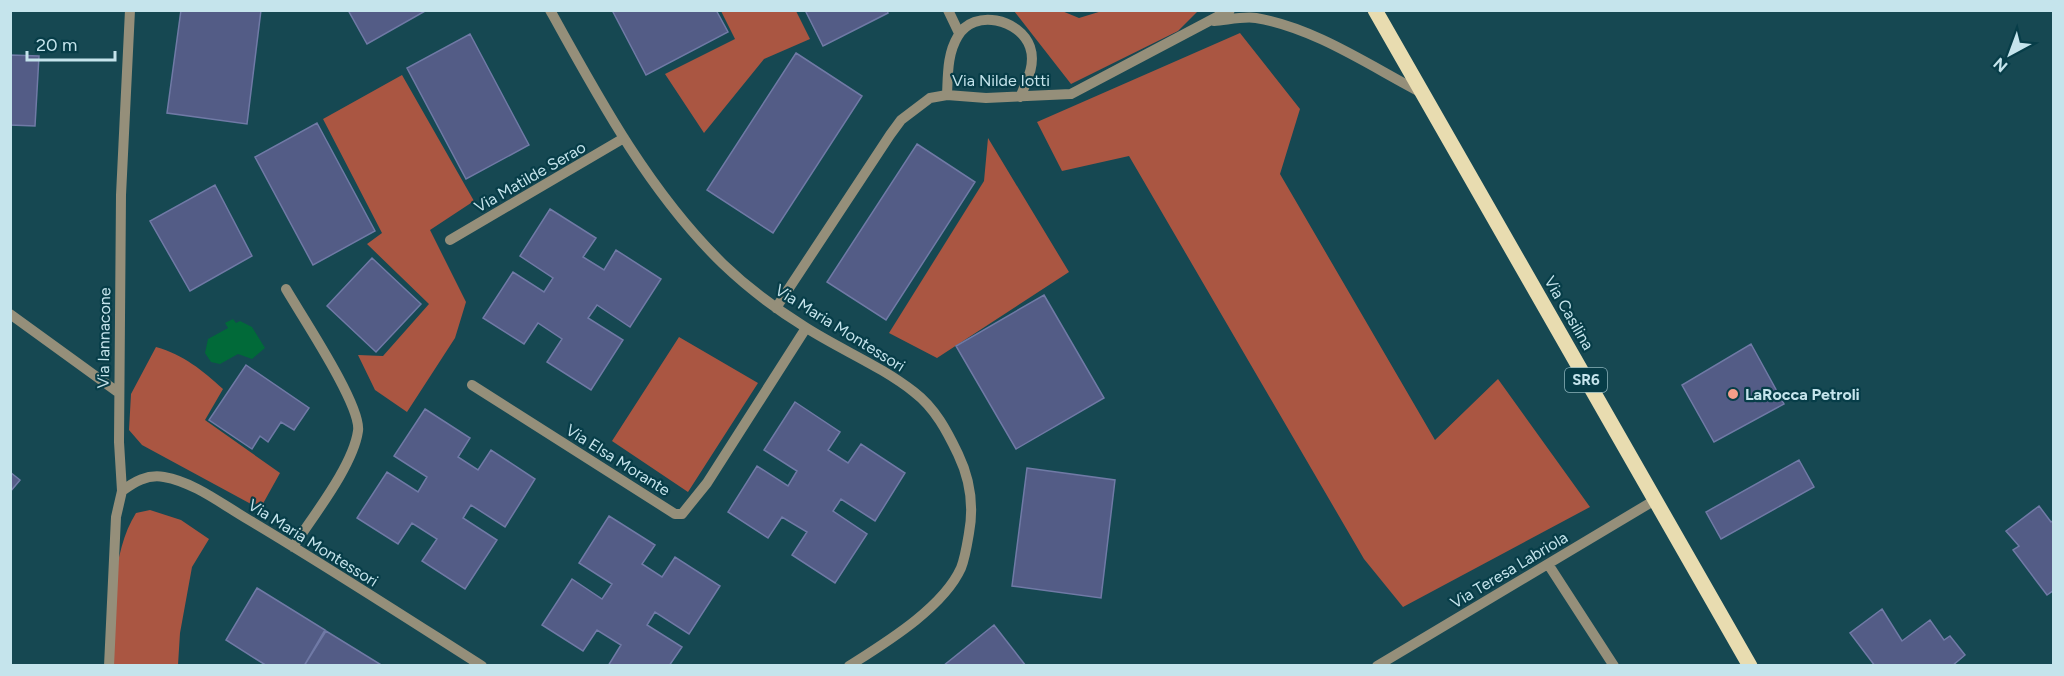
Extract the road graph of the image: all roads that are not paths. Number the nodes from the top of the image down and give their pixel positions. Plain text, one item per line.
1 (130, 10) edge
2 (550, 10) edge
3 (948, 10) edge
4 (1217, 10) edge
5 (1230, 10) edge
6 (1375, 10) edge
7 (1208, 22) junction
8 (959, 33) junction
9 (1423, 93) junction
10 (947, 95) junction
11 (1020, 96) junction
12 (624, 138) junction
13 (450, 240) dead end
14 (286, 289) dead end
15 (777, 308) junction
16 (10, 314) edge
17 (806, 328) junction
18 (472, 385) dead end
19 (119, 393) junction
20 (122, 491) junction
21 (1655, 500) junction
22 (293, 546) junction
23 (1548, 564) junction
24 (109, 666) edge
25 (482, 666) edge
26 (849, 666) edge
27 (1377, 666) edge
28 (1614, 666) edge
29 (1750, 666) edge

1 - 19 street, Via Iannacone
2 - 12 street, Via Maria Montessori
3 - 8 street
4 - 7 street
5 - 7 street, Via Nilde Iotti
6 - 9 main road, Via Casilina / SR6
7 - 9 street
7 - 11 street, Via Nilde Iotti
8 - 10 street
8 - 11 street
9 - 21 main road, Via Casilina / SR6
10 - 11 street, Via Nilde Iotti
10 - 15 street, Via Nilde Iotti
12 - 13 street, Via Matilde Serao
12 - 15 street, Via Maria Montessori
14 - 22 street
15 - 17 street, Via Maria Montessori
16 - 19 street
17 - 18 street, Via Elsa Morante
17 - 26 street, Via Maria Montessori
19 - 20 street, Via Iannacone
20 - 22 street, Via Maria Montessori
20 - 24 street, Via Iannacone
21 - 23 street, Via Teresa Labriola
21 - 29 main road, Via Casilina / SR6
22 - 25 street, Via Maria Montessori
23 - 27 street, Via Teresa Labriola
23 - 28 street

